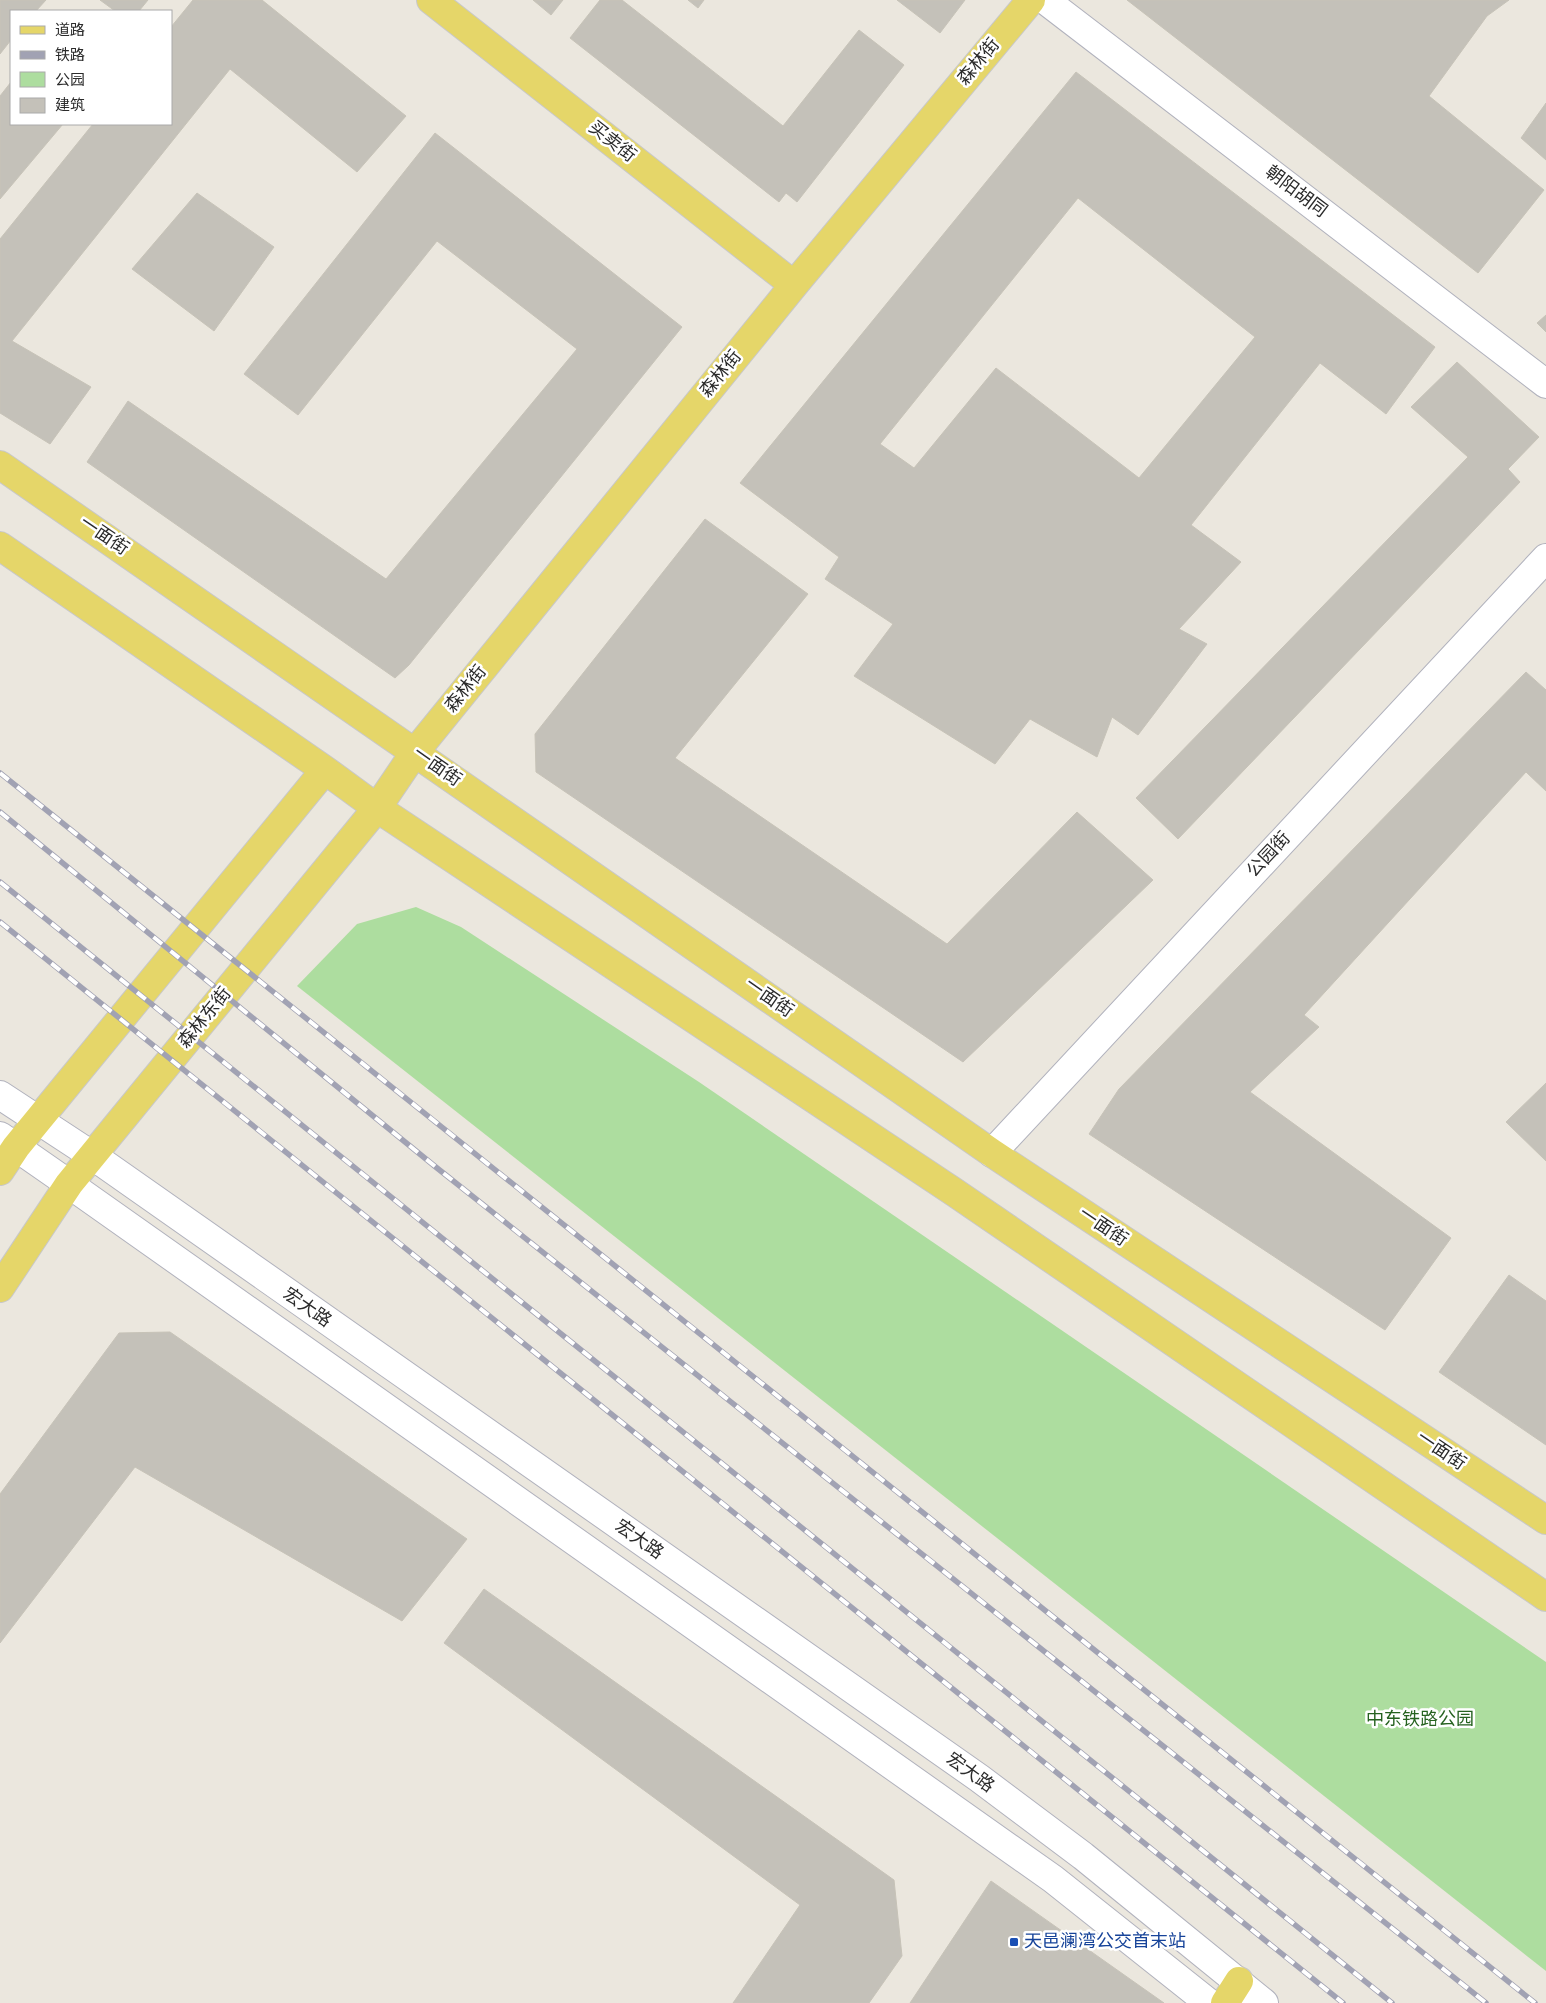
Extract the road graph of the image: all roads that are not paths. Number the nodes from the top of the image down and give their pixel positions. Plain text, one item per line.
1 (430, 0) edge
2 (1031, 0) edge
3 (1045, 0) edge
4 (794, 285) junction
5 (1546, 384) edge
6 (0, 465) edge
7 (0, 546) edge
8 (1546, 558) edge
9 (416, 752) junction
10 (325, 770) junction
11 (377, 808) junction
12 (0, 1095) edge
13 (38, 1120) junction
14 (8, 1142) edge
15 (992, 1153) junction
16 (93, 1156) junction
17 (0, 1171) edge
18 (69, 1184) junction
19 (0, 1288) edge
20 (1546, 1520) edge
21 (1546, 1597) edge
22 (1232, 1992) edge
23 (1209, 2003) edge
24 (1264, 2003) edge

1 - 4 main road, 买卖街
2 - 4 main road, 森林街
3 - 5 street, 朝阳胡同
4 - 9 main road, 森林街
6 - 9 main road, 一面街
7 - 10 main road
8 - 15 street, 公园街
9 - 11 main road, 森林东街
9 - 15 main road, 一面街
10 - 11 main road
10 - 13 main road
11 - 16 main road, 森林东街
11 - 21 main road
12 - 13 street, 宏大路
13 - 14 main road
13 - 16 street, 宏大路
14 - 17 main road
14 - 18 street, 宏大路
15 - 20 main road, 一面街
16 - 18 main road, 森林东街
16 - 22 street, 宏大路
18 - 19 main road, 森林东街
18 - 23 street, 宏大路
22 - 24 street, 宏大路

